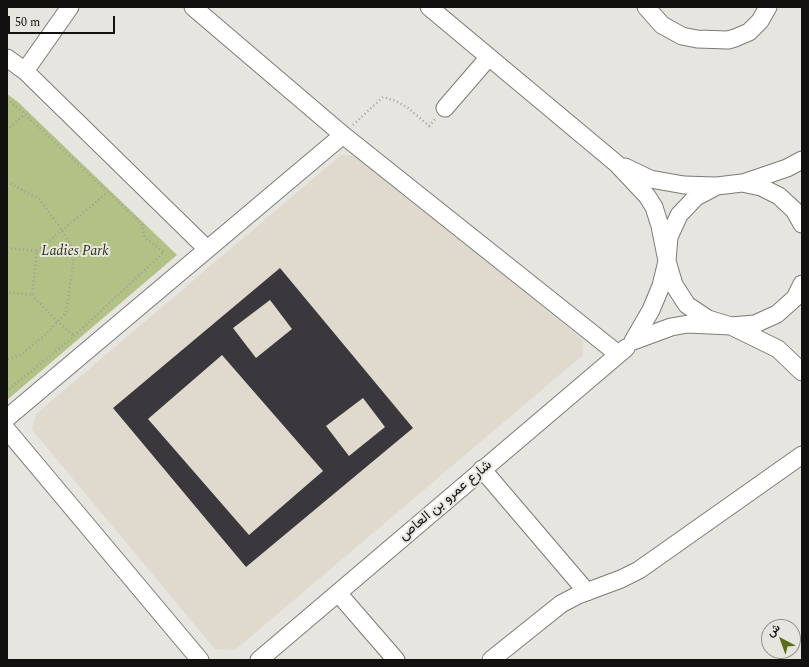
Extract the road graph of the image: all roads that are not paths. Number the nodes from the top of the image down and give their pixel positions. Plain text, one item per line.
1 (70, 7) edge
2 (193, 7) edge
3 (429, 7) edge
4 (768, 7) edge
5 (648, 8) edge
6 (489, 57) junction
7 (7, 58) edge
8 (25, 71) junction
9 (445, 108) road end
10 (343, 136) junction
11 (802, 160) edge
12 (617, 164) junction
13 (742, 183) junction
14 (717, 186) junction
15 (802, 224) edge
16 (207, 249) junction
17 (667, 262) junction
18 (802, 284) edge
19 (731, 326) junction
20 (633, 341) junction
21 (618, 354) junction
22 (802, 372) edge
23 (7, 418) edge
24 (7, 430) edge
25 (802, 455) edge
26 (482, 470) junction
27 (587, 592) junction
28 (338, 593) junction
29 (200, 660) edge
30 (259, 660) edge
31 (396, 660) edge
32 (491, 660) edge

1 - 8 street
2 - 10 street
3 - 6 street
4 - 5 street
6 - 9 street
6 - 12 street
7 - 8 street
8 - 16 street
10 - 16 street
10 - 21 street
11 - 13 street
12 - 14 street
12 - 17 street
13 - 14 street
13 - 15 street
14 - 17 street
16 - 23 street
17 - 19 street
17 - 20 street, شارع عمرو بن العاص
18 - 19 street
19 - 20 street, شارع عمرو بن العاص
19 - 22 street
20 - 21 street, شارع عمرو بن العاص
21 - 26 street, شارع عمرو بن العاص
24 - 29 street
25 - 27 street
26 - 27 street
26 - 28 street, شارع عمرو بن العاص
27 - 32 street
28 - 30 street, شارع عمرو بن العاص
28 - 31 street

